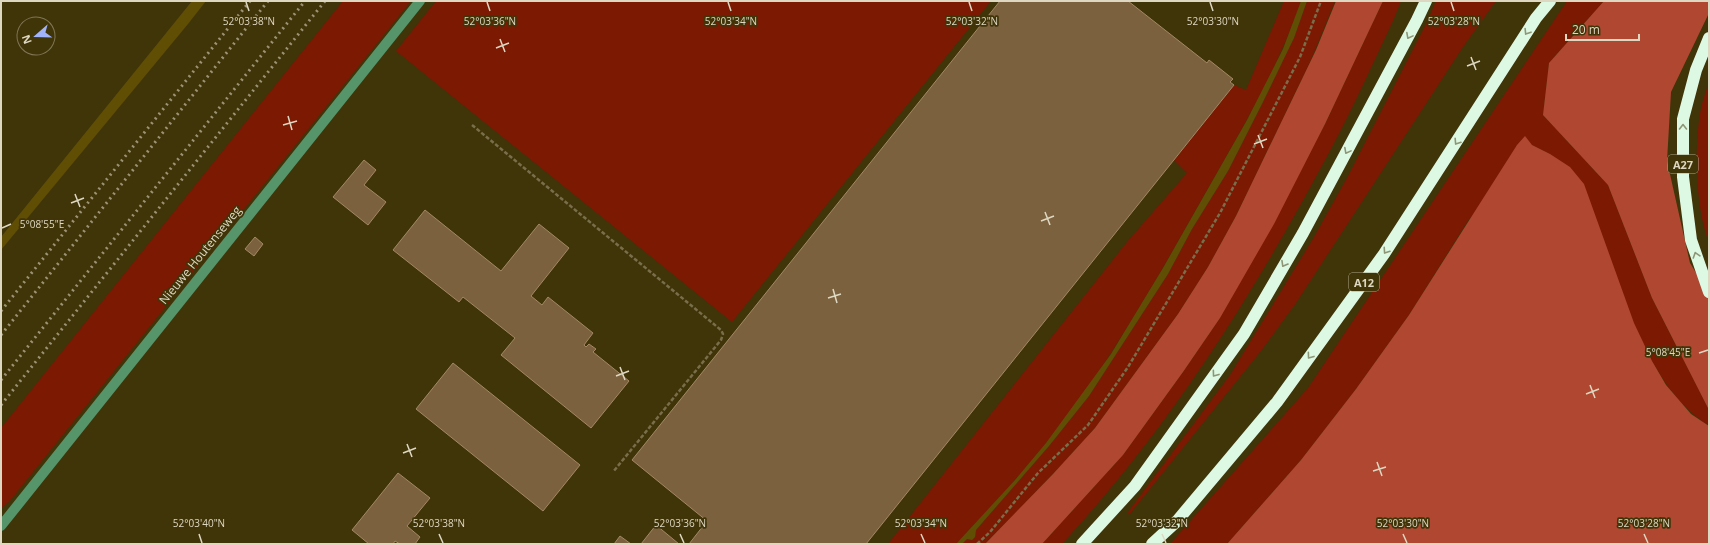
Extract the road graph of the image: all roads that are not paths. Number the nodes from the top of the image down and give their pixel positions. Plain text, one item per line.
1 (420, 1) edge
2 (1426, 1) edge
3 (1550, 1) edge
4 (1709, 38) edge
5 (1709, 292) edge
6 (1, 526) edge
7 (1082, 544) edge
8 (1152, 544) edge

1 - 6 street, Nieuwe Houtenseweg
2 -> 7 highway
3 -> 8 highway, A12
5 -> 4 highway, A27

